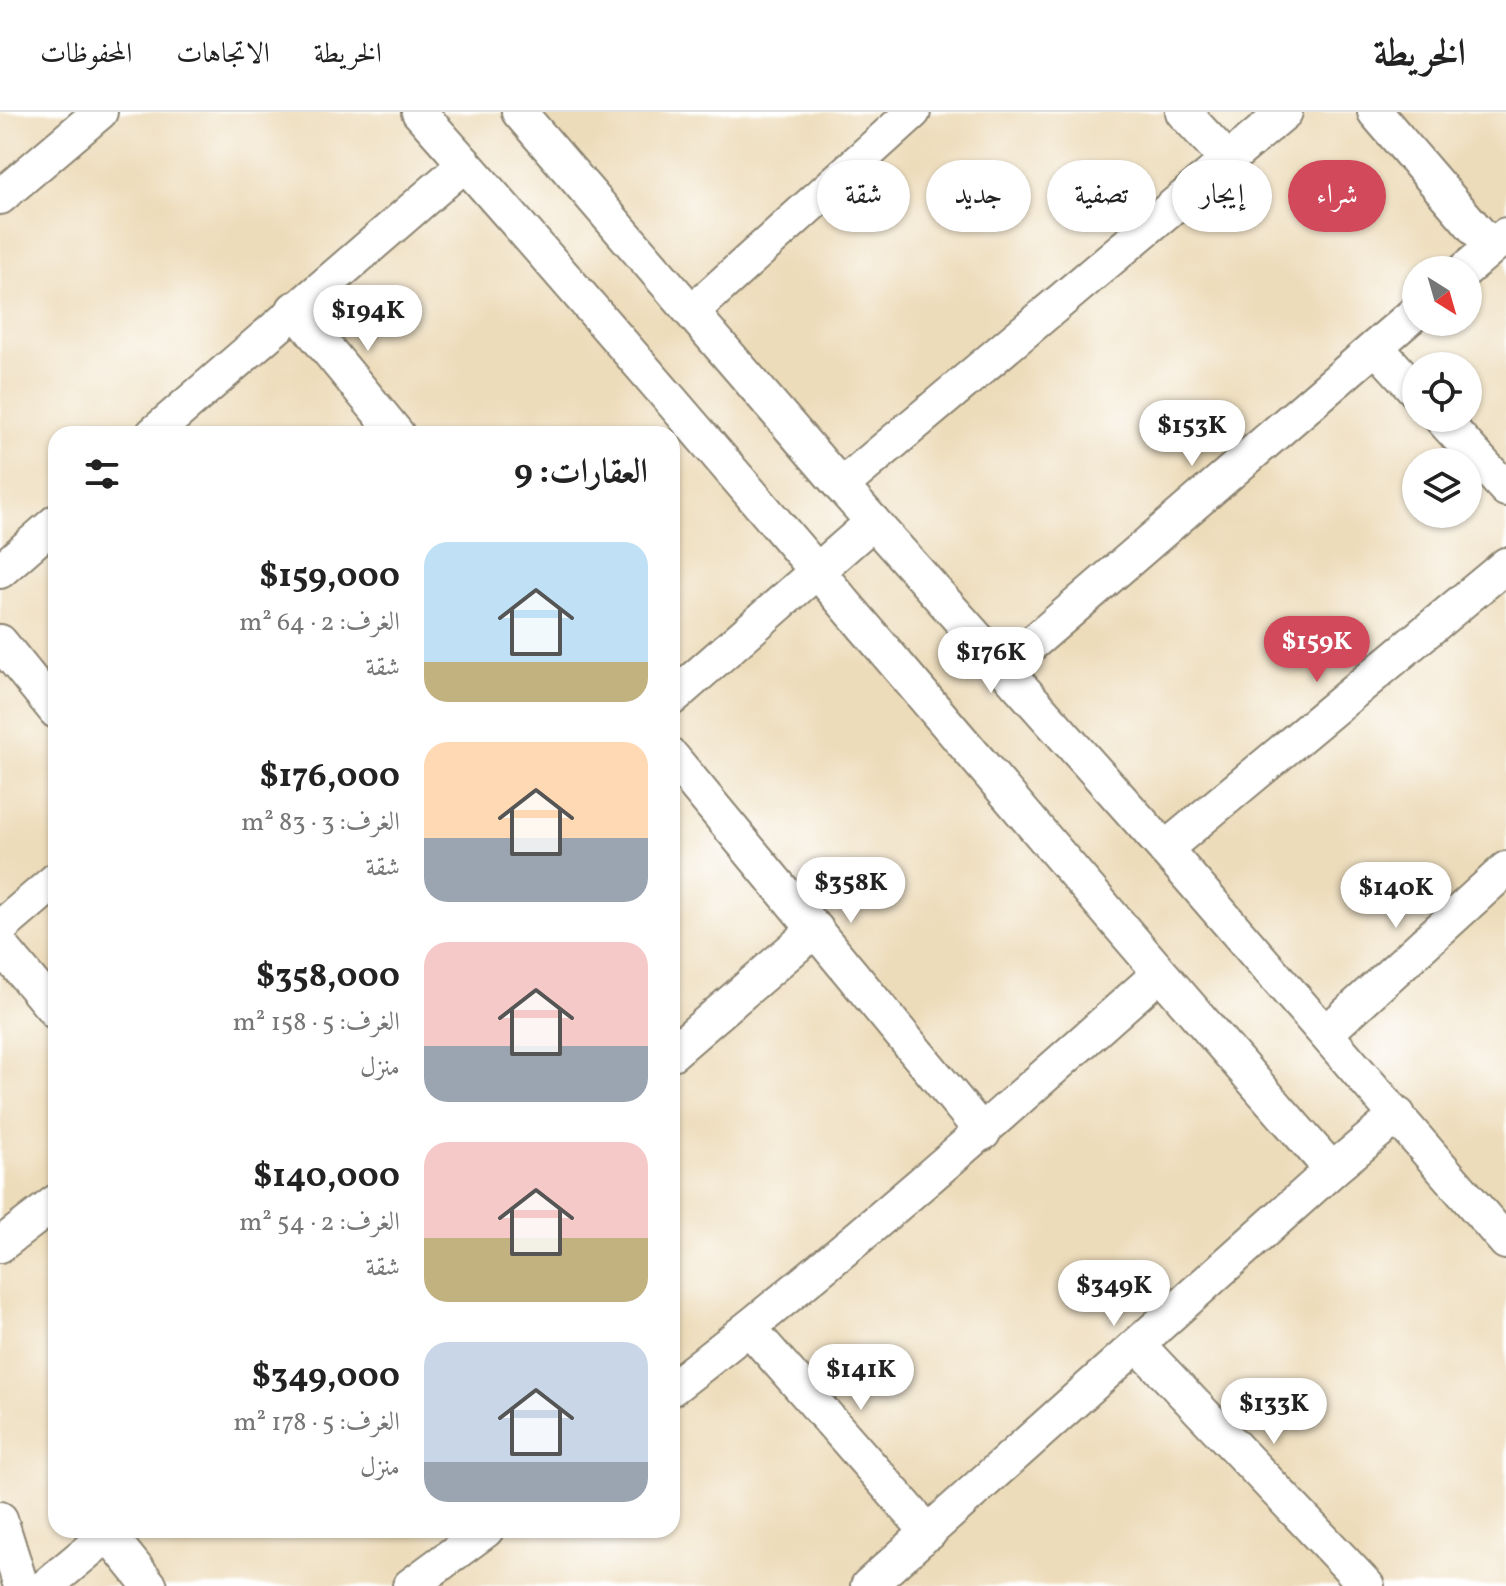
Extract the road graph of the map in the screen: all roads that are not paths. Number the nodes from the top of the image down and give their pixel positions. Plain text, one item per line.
1 (100, 112) edge
2 (419, 112) edge
3 (913, 112) edge
4 (1183, 112) edge
5 (1285, 112) edge
6 (1375, 112) edge
7 (529, 115) edge
8 (1228, 160) joint
9 (465, 164) junction
10 (0, 197) edge
11 (1172, 207) edge
12 (1499, 241) edge
13 (1481, 256) edge
14 (294, 309) junction
15 (693, 311) junction
16 (1402, 324) edge
17 (1376, 347) junction
18 (1402, 376) edge
19 (165, 426) edge
20 (390, 426) edge
21 (1454, 432) edge
22 (841, 486) junction
23 (1506, 489) edge
24 (873, 522) junction
25 (48, 529) edge
26 (1506, 565) edge
27 (0, 571) edge
28 (818, 571) junction
29 (0, 642) edge
30 (1005, 667) junction
31 (680, 691) edge
32 (48, 701) edge
33 (680, 767) edge
34 (1165, 849) junction
35 (1506, 869) edge
36 (48, 887) edge
37 (0, 928) edge
38 (816, 929) junction
39 (0, 945) edge
40 (1159, 974) junction
41 (48, 1002) edge
42 (1326, 1033) junction
43 (680, 1046) edge
44 (1398, 1115) junction
45 (983, 1133) junction
46 (1332, 1170) junction
47 (48, 1208) edge
48 (1500, 1221) edge
49 (0, 1245) edge
50 (749, 1328) junction
51 (1138, 1345) junction
52 (680, 1382) edge
53 (0, 1519) edge
54 (929, 1533) junction
55 (104, 1538) edge
56 (115, 1538) edge
57 (475, 1538) edge
58 (21, 1586) edge
59 (46, 1586) edge
60 (150, 1586) edge
61 (410, 1586) edge
62 (868, 1586) edge
63 (1367, 1586) edge

1 - 10 street
2 - 9 street
3 - 15 street
4 - 8 street
5 - 8 street
6 - 12 street
7 - 15 street
9 - 14 street
9 - 28 street
11 - 22 street
12 - 13 street
14 - 19 street
14 - 20 street
15 - 22 street
16 - 17 street
17 - 18 street
17 - 30 street
21 - 23 street
22 - 24 street
24 - 28 street
24 - 30 street
25 - 27 street
26 - 34 street
28 - 31 street
28 - 40 street
29 - 32 street
30 - 34 street
33 - 38 street
34 - 42 street
35 - 42 street
36 - 37 street
38 - 43 street
38 - 45 street
39 - 41 street
40 - 45 street
40 - 46 street
42 - 44 street
44 - 46 street
44 - 48 street
45 - 50 street
46 - 51 street
47 - 49 street
50 - 52 street
50 - 54 street
51 - 54 street
51 - 63 street
53 - 58 street
54 - 62 street
55 - 59 street
56 - 60 street
57 - 61 street

